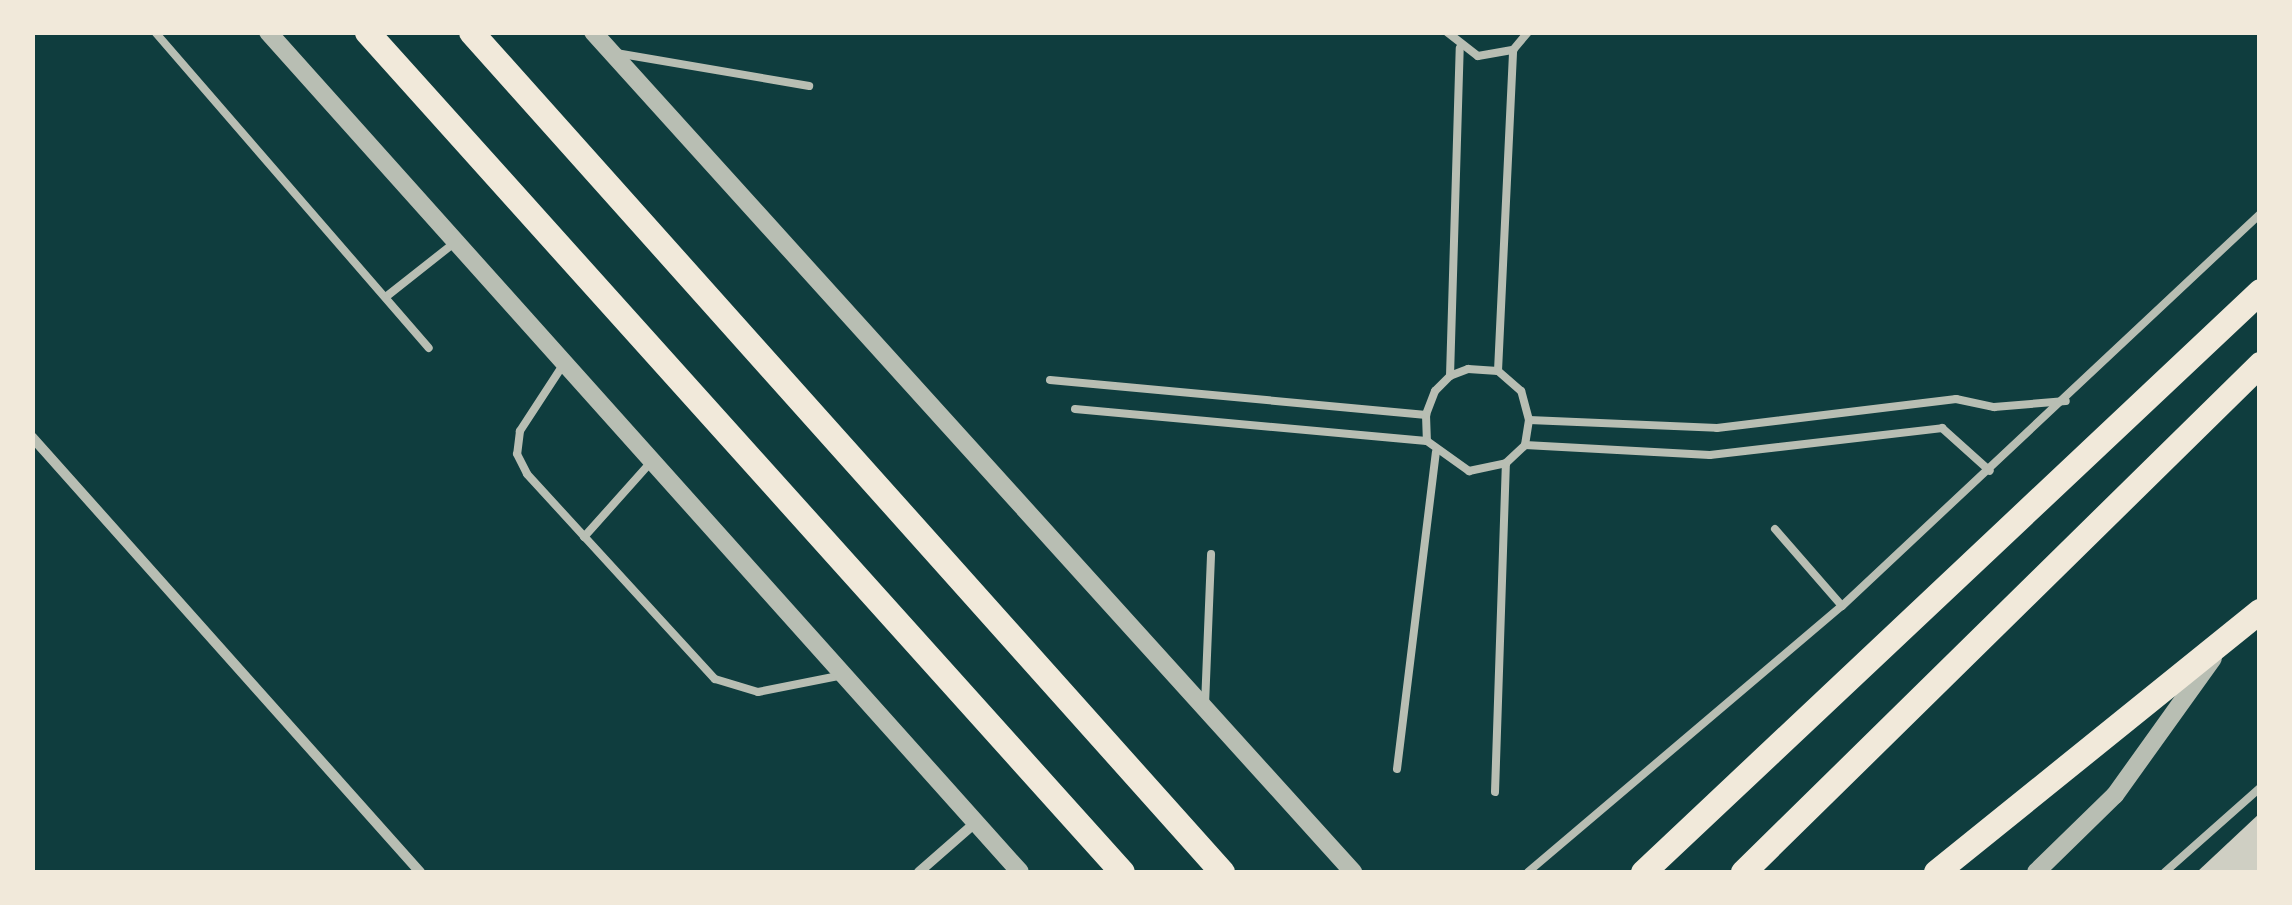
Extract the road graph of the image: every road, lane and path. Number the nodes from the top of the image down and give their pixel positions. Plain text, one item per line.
1 (155, 32) edge
2 (268, 32) edge
3 (366, 32) edge
4 (471, 32) edge
5 (593, 32) edge
6 (1447, 32) edge
7 (1528, 32) edge
8 (1460, 48) junction
9 (1513, 50) junction
10 (610, 52) junction
11 (809, 86) dead end
12 (2260, 214) edge
13 (455, 242) junction
14 (2260, 291) edge
15 (386, 296) junction
16 (429, 348) dead end
17 (564, 364) junction
18 (2260, 364) edge
19 (1498, 371) junction
20 (1450, 376) junction
21 (1050, 380) dead end
22 (2066, 402) junction
23 (1075, 409) dead end
24 (1426, 415) junction
25 (1529, 420) junction
26 (32, 437) edge
27 (1427, 441) junction
28 (1525, 445) junction
29 (1436, 452) junction
30 (652, 462) junction
31 (1506, 463) junction
32 (1990, 471) junction
33 (1775, 529) dead end
34 (584, 537) junction
35 (1211, 554) dead end
36 (1842, 606) junction
37 (2260, 611) edge
38 (2228, 636) junction
39 (843, 675) junction
40 (1205, 714) junction
41 (1397, 770) dead end
42 (2260, 788) edge
43 (1495, 792) dead end
44 (975, 823) junction
45 (1313, 834) junction
46 (420, 872) edge
47 (919, 872) edge
48 (1020, 872) edge
49 (1122, 872) edge
50 (1222, 872) edge
51 (1338, 872) edge
52 (1353, 872) edge
53 (1528, 872) edge
54 (1643, 872) edge
55 (1743, 872) edge
56 (1936, 872) edge
57 (2036, 872) edge
58 (2165, 872) edge

1 - 15 lane
2 - 13 street
3 - 49 main road
4 - 50 main road
5 - 10 street
6 - 8 lane
7 - 9 lane
8 - 9 lane
8 - 20 lane
9 - 19 lane
10 - 11 lane
10 - 40 street
12 - 22 lane
13 - 15 lane
13 - 17 street
14 - 54 main road
15 - 16 lane
17 - 30 street
17 - 34 lane
18 - 55 main road
19 - 20 lane
19 - 25 lane
20 - 24 lane
21 - 24 lane
22 - 25 lane
22 - 32 lane
23 - 27 lane
24 - 27 lane
25 - 28 lane
26 - 46 street
27 - 29 lane
28 - 31 lane
28 - 32 lane
29 - 31 lane
29 - 41 lane
30 - 34 lane
30 - 39 street
31 - 43 lane
32 - 36 lane
33 - 36 lane
34 - 39 lane
35 - 40 lane
36 - 53 lane
37 - 38 main road
38 - 56 main road
38 - 57 street
39 - 44 street
40 - 45 street
42 - 58 lane
44 - 47 street
44 - 48 street
45 - 51 street
45 - 52 street

